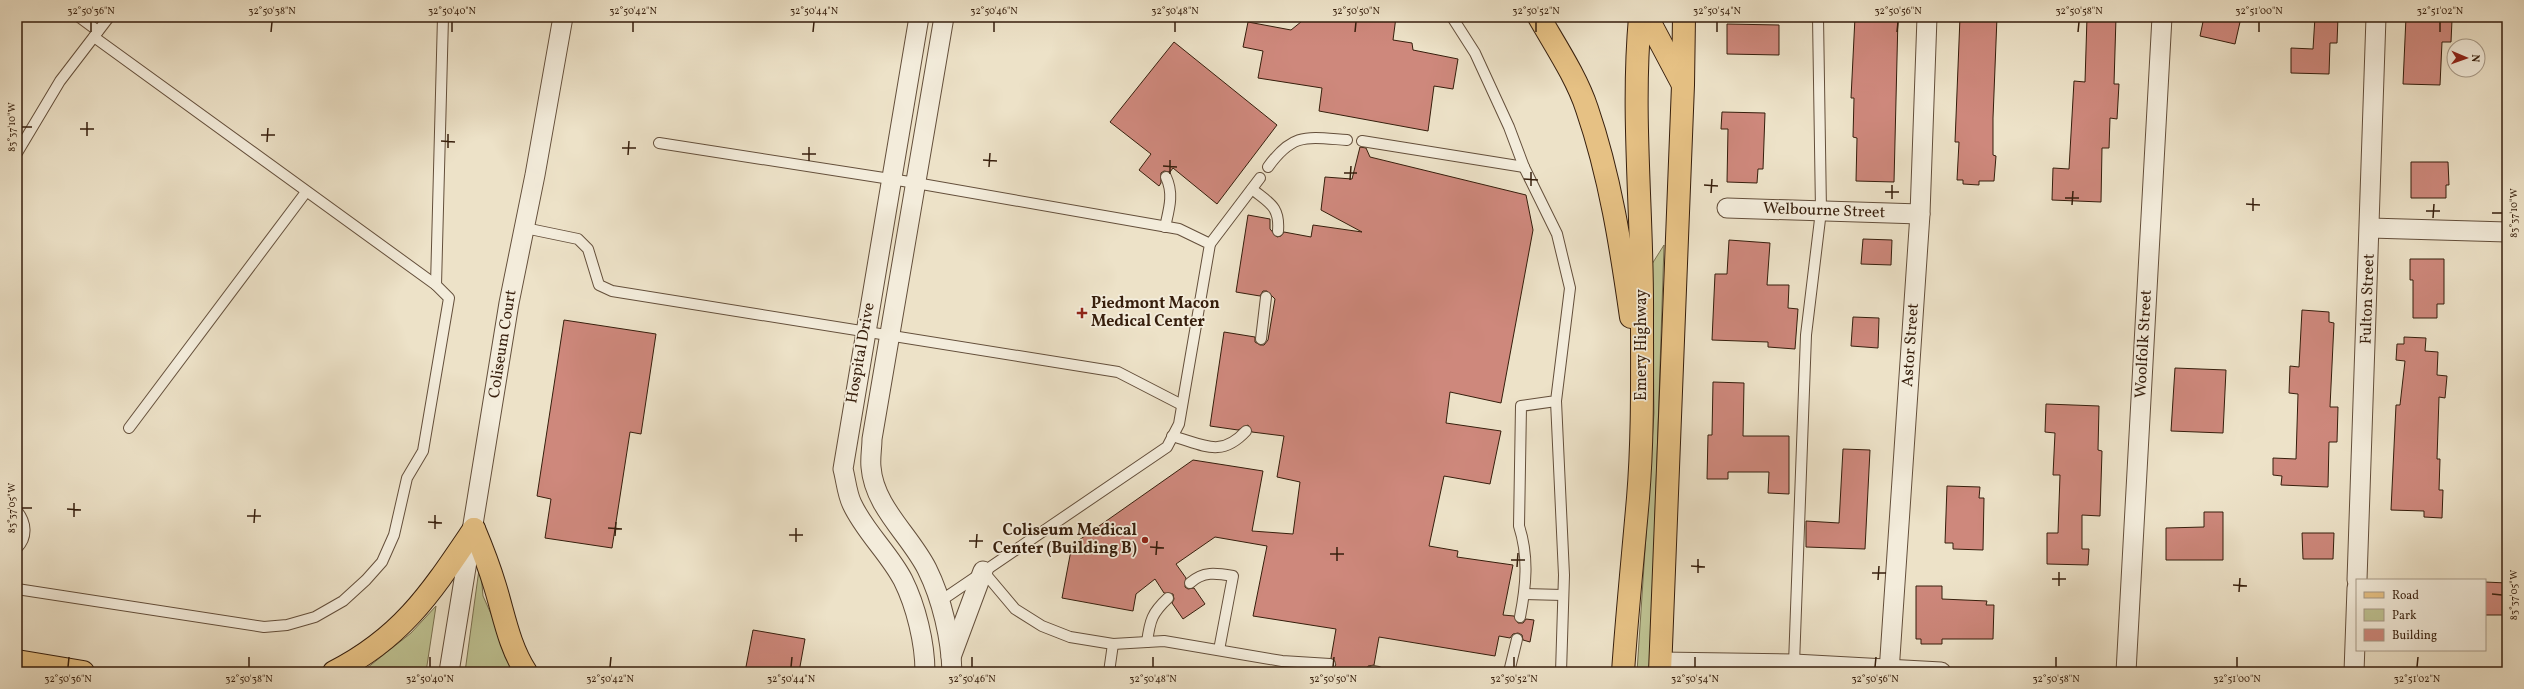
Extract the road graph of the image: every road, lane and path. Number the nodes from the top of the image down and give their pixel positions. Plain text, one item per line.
1 (79, 17) edge
2 (109, 17) edge
3 (443, 17) edge
4 (563, 17) edge
5 (919, 17) edge
6 (944, 17) edge
7 (1452, 17) edge
8 (1539, 17) edge
9 (1640, 17) edge
10 (1647, 17) edge
11 (1684, 17) edge
12 (1818, 17) edge
13 (1927, 17) edge
14 (2162, 17) edge
15 (2376, 17) edge
16 (96, 34) junction
17 (1683, 85) junction
18 (1347, 140) dead end
19 (1362, 141) dead end
20 (659, 143) dead end
21 (17, 153) edge
22 (1268, 167) dead end
23 (1524, 167) junction
24 (1166, 177) dead end
25 (1260, 178) dead end
26 (891, 179) junction
27 (916, 183) junction
28 (1252, 189) junction
29 (306, 192) junction
30 (1728, 208) dead end
31 (1821, 211) junction
32 (1920, 214) junction
33 (1165, 227) junction
34 (525, 228) junction
35 (2370, 228) junction
36 (1278, 231) dead end
37 (2507, 232) edge
38 (1210, 244) junction
39 (436, 285) junction
40 (1266, 297) dead end
41 (865, 330) junction
42 (891, 334) junction
43 (1261, 339) dead end
44 (1556, 401) junction
45 (1642, 403) junction
46 (1182, 405) junction
47 (129, 428) dead end
48 (1246, 431) dead end
49 (1172, 436) junction
50 (17, 511) edge
51 (474, 528) junction
52 (17, 548) edge
53 (983, 571) junction
54 (2357, 579) edge
55 (1190, 583) dead end
56 (17, 589) edge
57 (1524, 594) junction
58 (1563, 595) junction
59 (1168, 598) dead end
60 (939, 602) junction
61 (2356, 616) edge
62 (1520, 618) dead end
63 (1517, 639) dead end
64 (1147, 642) junction
65 (1114, 644) junction
66 (1219, 650) junction
67 (17, 661) edge
68 (952, 664) edge
69 (1330, 664) dead end
70 (1794, 664) junction
71 (1660, 667) edge
72 (1890, 671) edge
73 (83, 672) edge
74 (334, 672) edge
75 (449, 672) edge
76 (526, 672) edge
77 (925, 672) edge
78 (1109, 672) edge
79 (1509, 672) edge
80 (1561, 672) edge
81 (1623, 672) edge
82 (1941, 672) edge
83 (2126, 672) edge
84 (2354, 672) edge

1 - 16 lane
2 - 16 lane
3 - 39 lane
4 - 34 street, Coliseum Court
5 - 26 street, Hospital Drive
6 - 27 street, Hospital Drive
7 - 23 lane
8 - 45 main road
9 - 45 main road, Emery Highway
10 - 17 main road
11 - 17 main road, Emery Highway
12 - 31 lane
13 - 32 street, Astor Street
14 - 83 street, Woolfolk Street
15 - 35 street, Fulton Street
16 - 21 lane
16 - 29 lane
17 - 71 main road, Emery Highway
18 - 22 lane
19 - 23 lane
20 - 26 lane
23 - 44 lane
24 - 33 lane
25 - 28 lane
26 - 27 lane
26 - 41 street, Hospital Drive
27 - 33 lane
27 - 42 street, Hospital Drive
28 - 36 lane
28 - 38 lane
29 - 39 lane
29 - 47 lane
30 - 31 street, Welbourne Street
31 - 32 street, Welbourne Street
31 - 70 lane
32 - 72 street, Astor Street
33 - 38 lane
34 - 41 lane
34 - 51 street, Coliseum Court
35 - 37 street
35 - 54 street, Fulton Street
38 - 46 lane
39 - 56 lane
40 - 43 lane
41 - 42 lane
41 - 77 street, Hospital Drive
42 - 46 lane
42 - 60 street, Hospital Drive
44 - 57 lane
44 - 58 lane
45 - 81 main road, Emery Highway
46 - 49 lane
48 - 49 lane
49 - 53 lane
50 - 52 lane
51 - 74 main road
51 - 75 street, Coliseum Court
51 - 76 main road
53 - 60 lane
53 - 65 lane
53 - 68 street
55 - 66 lane
57 - 58 lane
57 - 62 lane
58 - 80 lane
59 - 64 lane
60 - 68 street, Hospital Drive
61 - 84 street
63 - 79 lane
64 - 65 lane
64 - 66 lane
65 - 78 lane
66 - 69 lane
67 - 73 main road
70 - 71 street
70 - 72 street
72 - 82 street

